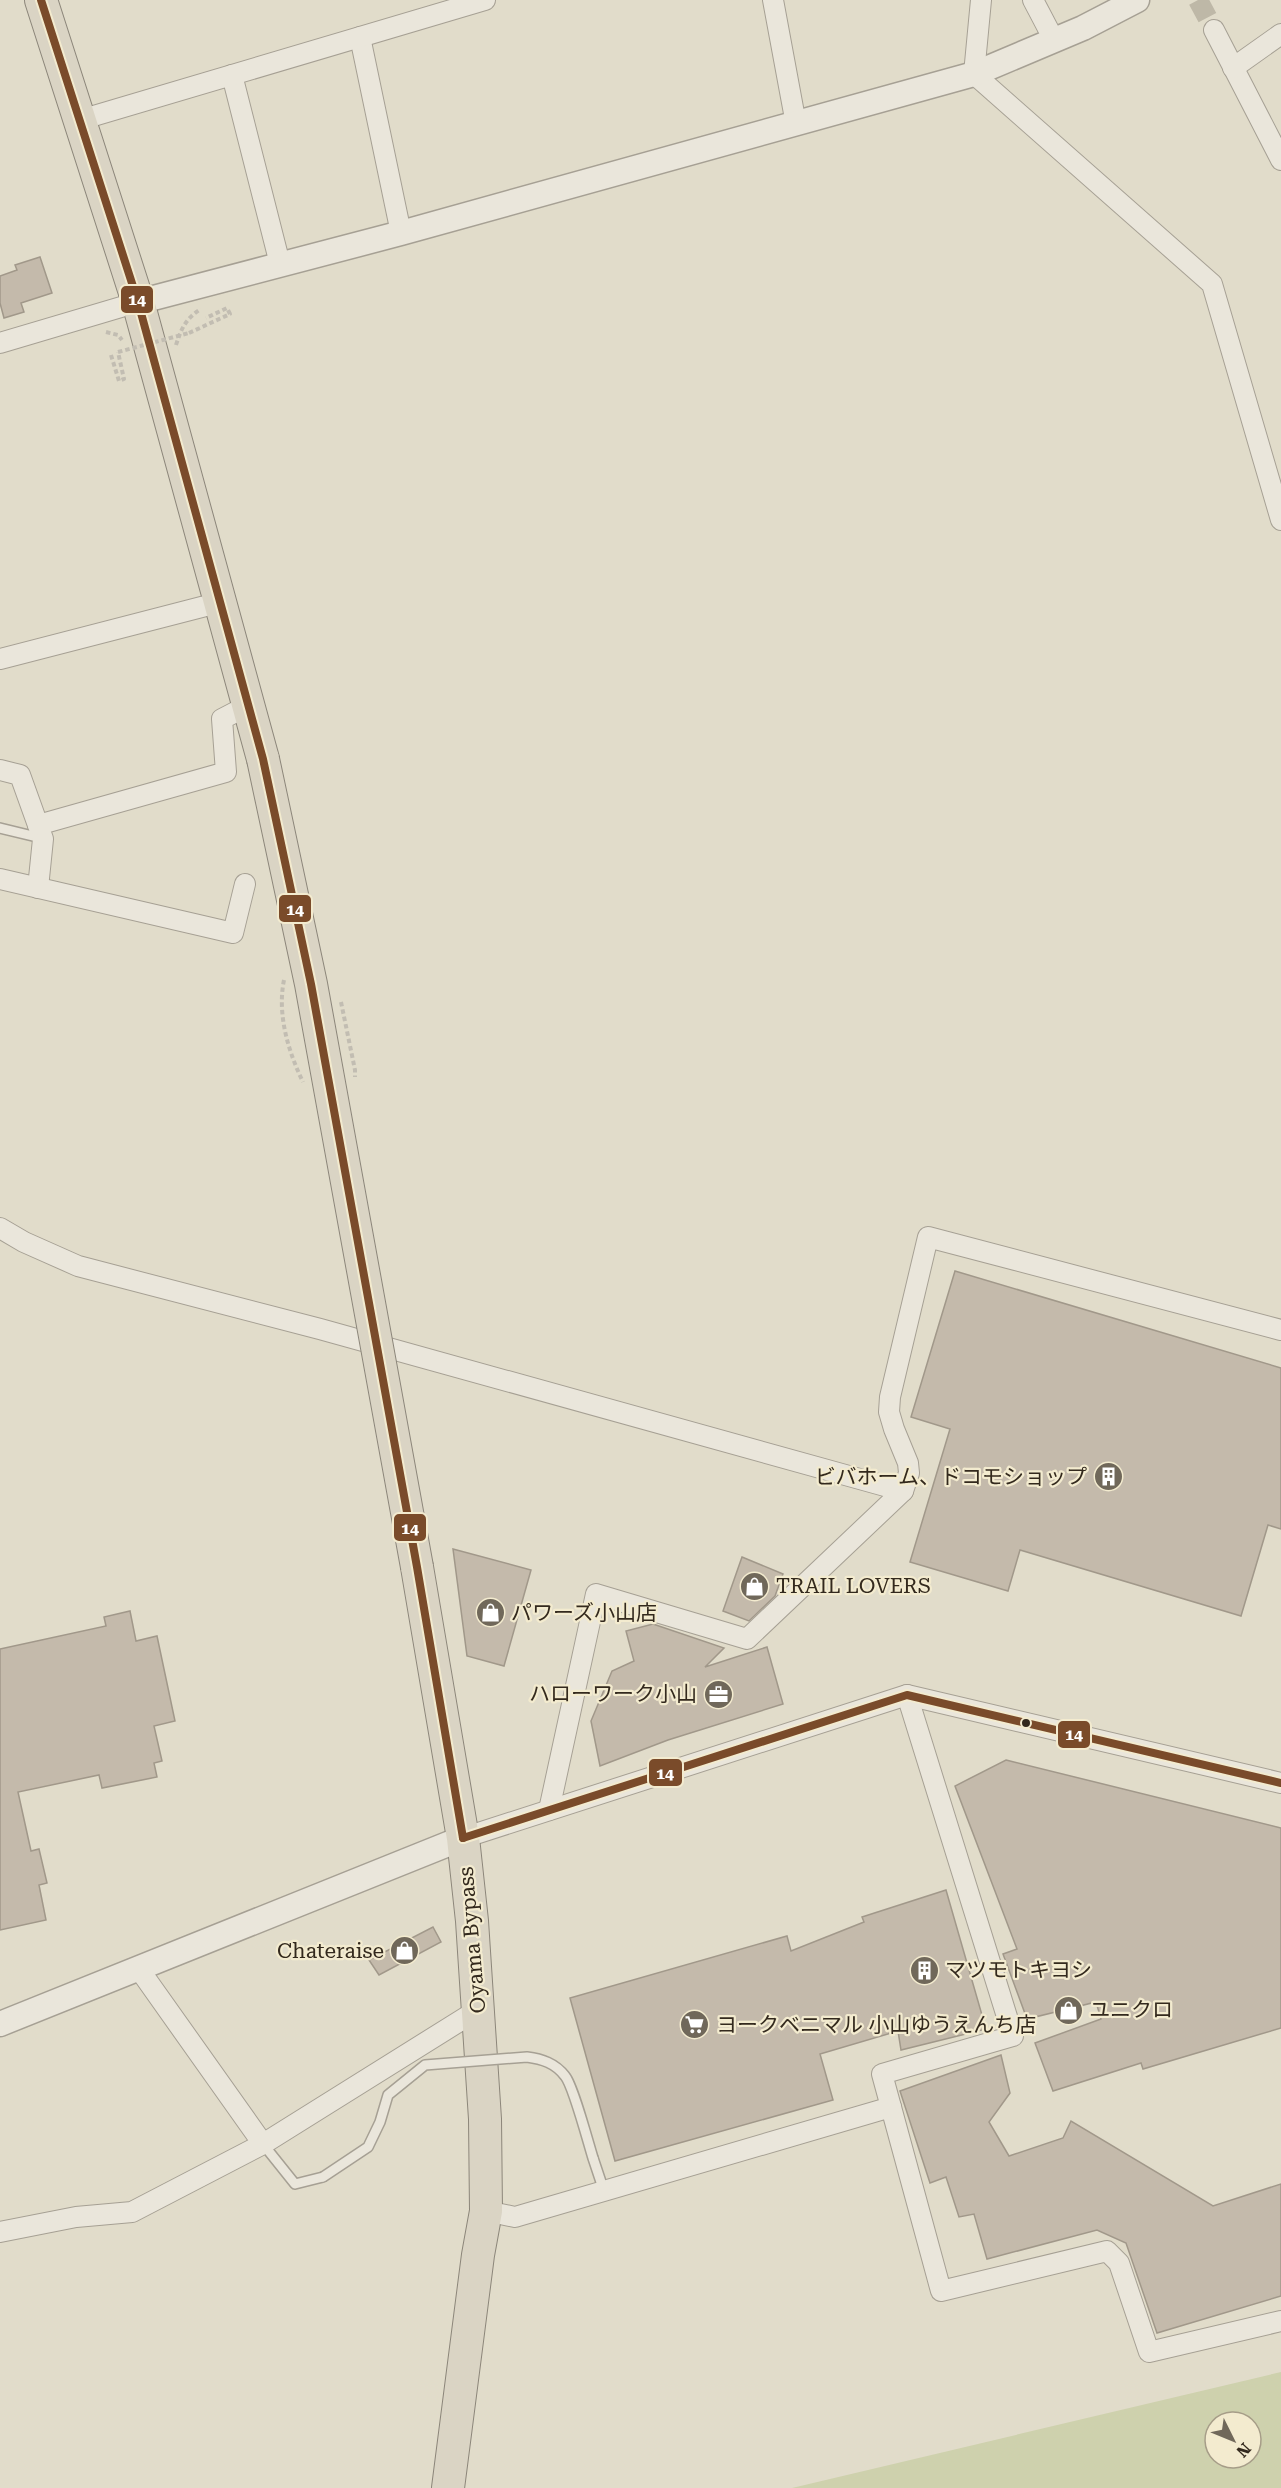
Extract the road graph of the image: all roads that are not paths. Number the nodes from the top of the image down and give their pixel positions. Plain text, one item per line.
1 (41, 0) edge
2 (485, 0) edge
3 (773, 0) edge
4 (981, 0) edge
5 (1033, 0) edge
6 (1137, 0) edge
7 (1214, 30) tunnel mouth
8 (1281, 34) edge
9 (360, 37) junction
10 (1054, 40) junction
11 (1233, 68) junction
12 (974, 74) junction
13 (232, 75) junction
14 (80, 120) junction
15 (796, 124) junction
16 (1281, 160) edge
17 (401, 232) junction
18 (280, 264) junction
19 (138, 302) junction
20 (0, 343) edge
21 (1276, 483) edge
22 (1281, 520) edge
23 (221, 603) junction
24 (0, 659) edge
25 (249, 705) junction
26 (0, 770) edge
27 (0, 828) edge
28 (41, 832) junction
29 (0, 879) edge
30 (245, 884) dead end
31 (38, 888) junction
32 (0, 1228) edge
33 (1281, 1329) edge
34 (903, 1491) junction
35 (907, 1695) junction
36 (1281, 1783) edge
37 (549, 1810) junction
38 (463, 1839) junction
39 (138, 1969) junction
40 (479, 2009) junction
41 (0, 2024) edge
42 (891, 2107) junction
43 (263, 2144) junction
44 (604, 2191) junction
45 (486, 2211) junction
46 (0, 2232) edge
47 (1281, 2321) edge
48 (448, 2488) edge

1 - 14 highway, Oyama Bypass
2 - 9 street
3 - 15 street
4 - 12 street
5 - 10 street
6 - 10 street
7 - 11 street
8 - 11 street
9 - 13 street
9 - 17 street
10 - 12 street
11 - 16 street
12 - 15 street
12 - 21 street
13 - 14 street
13 - 18 street
14 - 19 highway, Oyama Bypass
15 - 17 street
17 - 18 street
18 - 19 street
19 - 20 street
19 - 23 highway, Oyama Bypass
21 - 22 street
23 - 24 street
23 - 25 highway, Oyama Bypass
25 - 28 street
25 - 38 highway, Oyama Bypass, bridge
26 - 28 street
27 - 28 lane
28 - 31 street
29 - 31 street
30 - 31 street
32 - 34 street
33 - 34 street
34 - 37 street
35 - 36 street
35 - 37 street
35 - 42 street
37 - 38 street
38 - 39 street
38 - 40 highway, Oyama Bypass
39 - 41 street
39 - 43 street
40 - 43 street
40 - 45 highway, Oyama Bypass
42 - 44 street
42 - 47 street
43 - 44 lane, bridge
43 - 46 street
44 - 45 street
45 - 48 highway, Oyama Bypass

